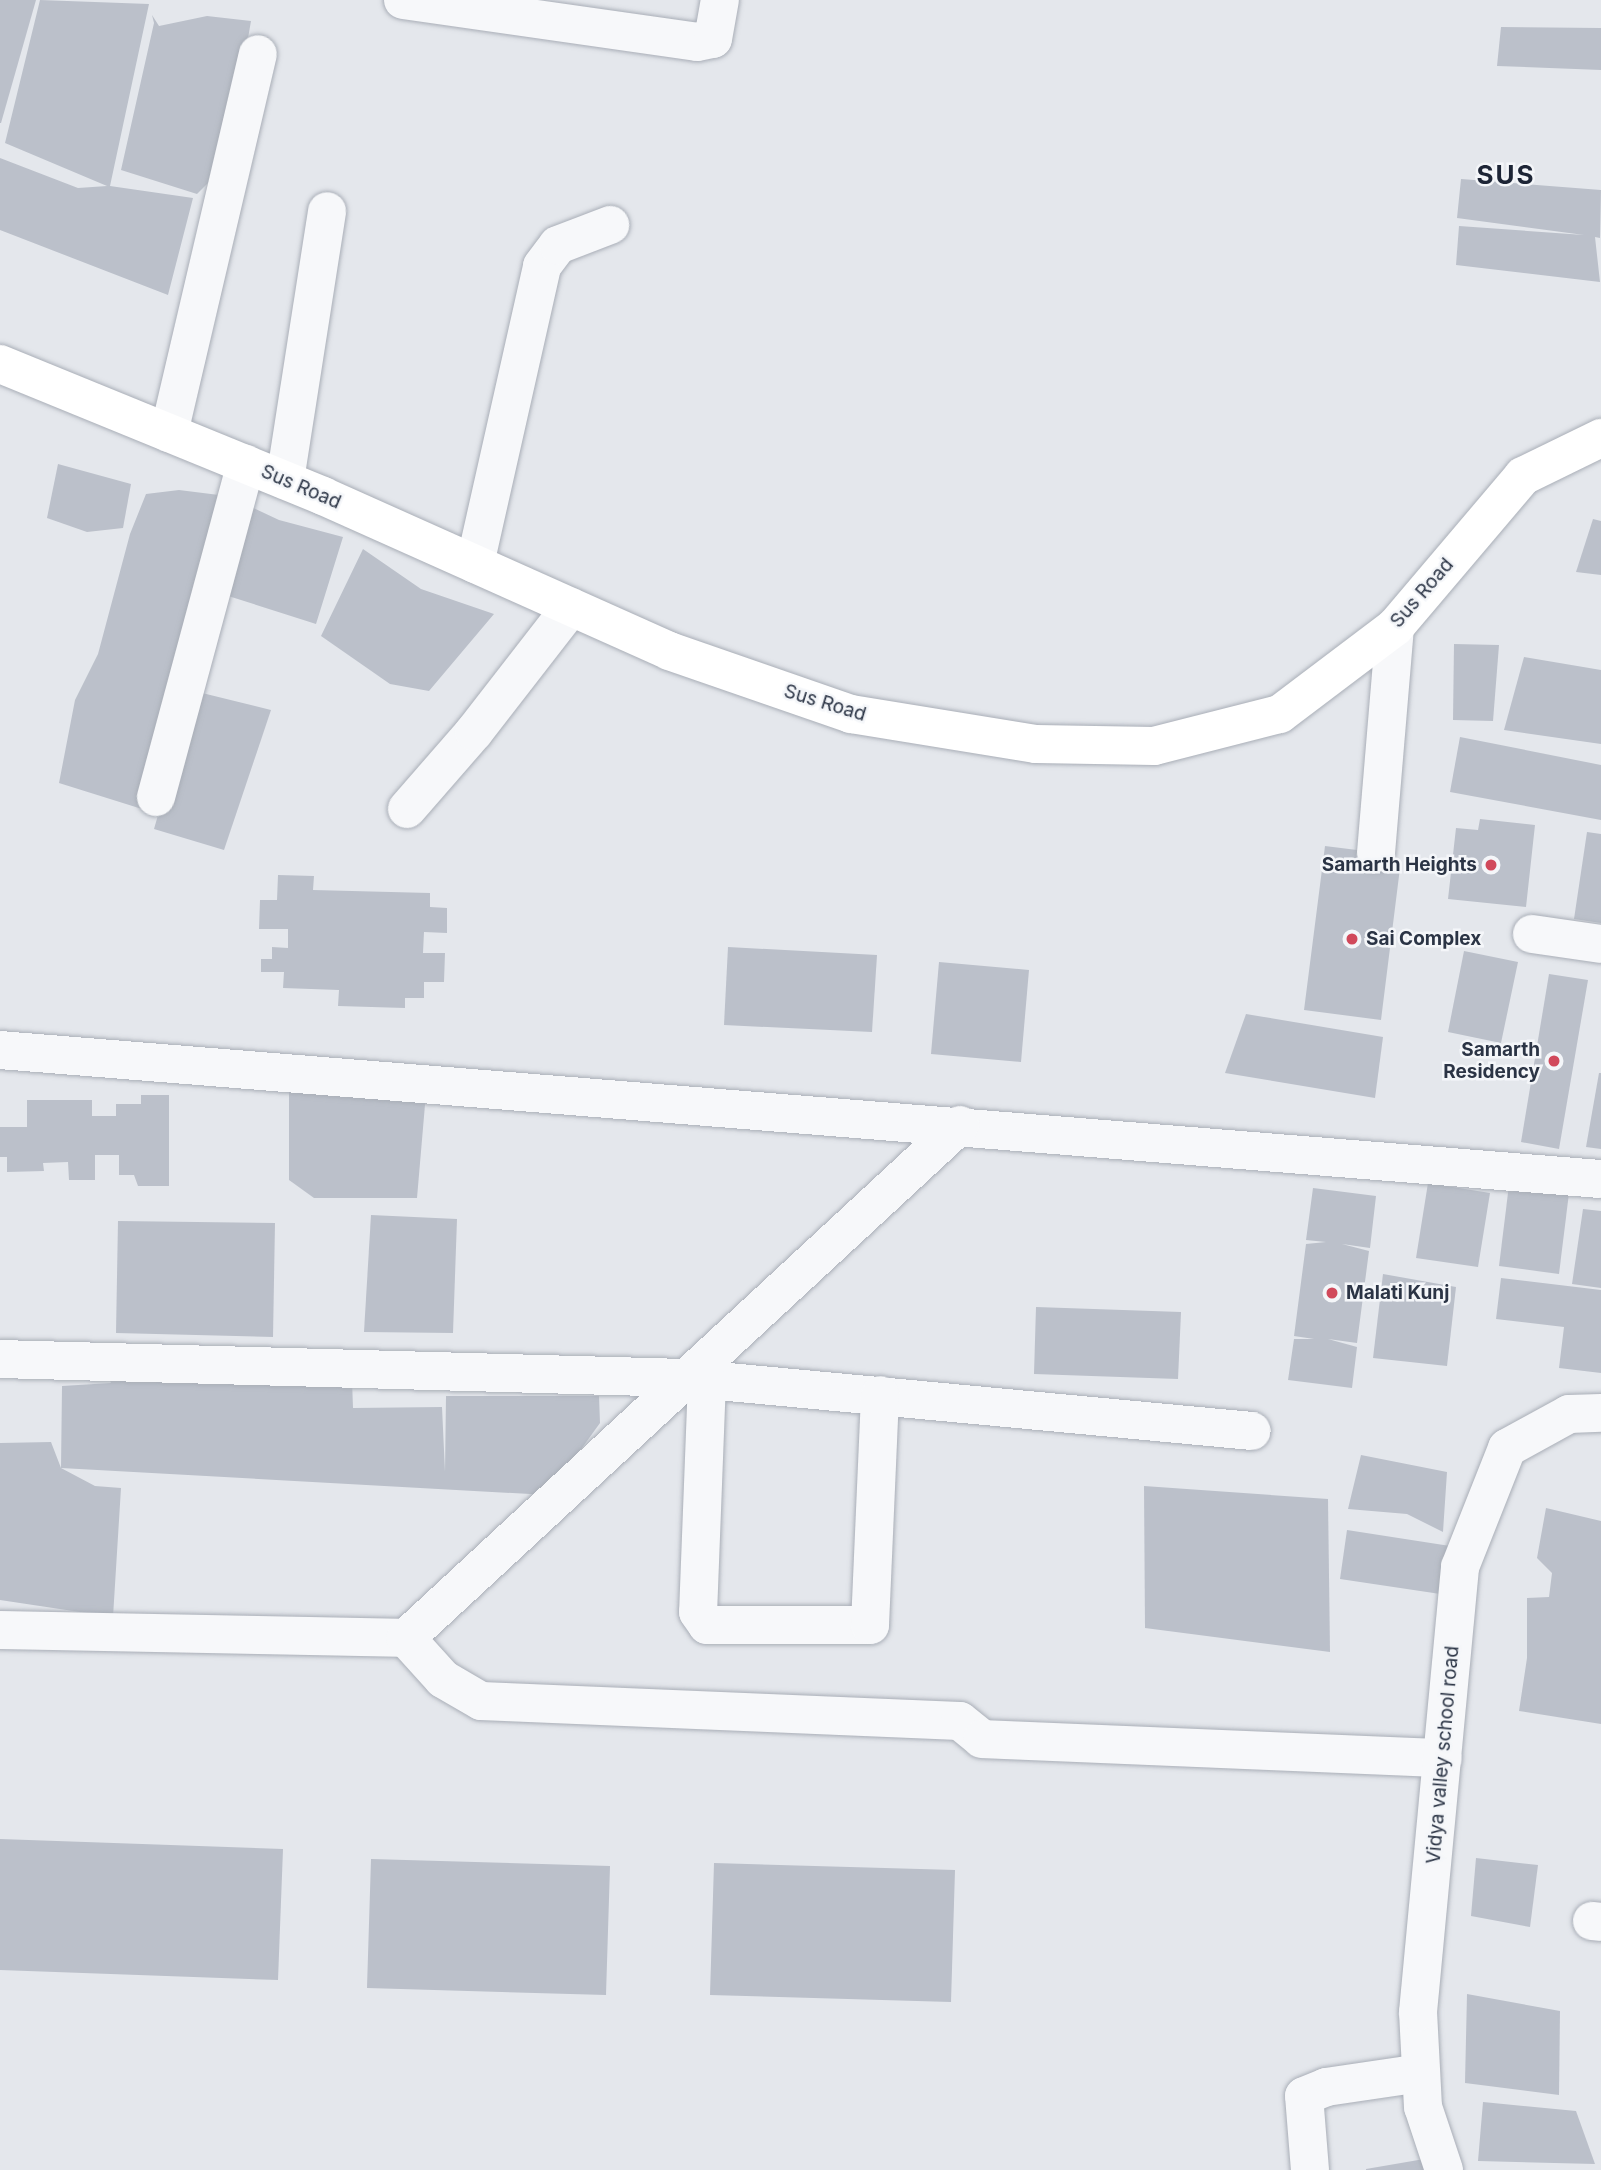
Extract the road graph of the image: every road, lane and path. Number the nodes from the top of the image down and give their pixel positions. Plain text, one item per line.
1 (403, 0) edge
2 (720, 0) edge
3 (258, 54) dead end
4 (327, 211) dead end
5 (610, 225) dead end
6 (0, 363) edge
7 (169, 433) junction
8 (1601, 438) edge
9 (246, 464) junction
10 (285, 480) junction
11 (475, 564) junction
12 (570, 607) junction
13 (1395, 627) junction
14 (156, 797) dead end
15 (407, 809) dead end
16 (1376, 853) dead end
17 (1532, 934) dead end
18 (1601, 944) edge
19 (0, 1050) edge
20 (960, 1125) junction
21 (1601, 1179) edge
22 (0, 1359) edge
23 (700, 1389) junction
24 (880, 1406) junction
25 (1601, 1413) edge
26 (1252, 1432) dead end
27 (0, 1630) edge
28 (406, 1638) junction
29 (1443, 1758) junction
30 (1421, 2073) junction
31 (1310, 2170) edge
32 (1444, 2170) edge

1 - 2 street
3 - 7 street
4 - 10 street
5 - 11 street
6 - 7 main road, Sus Road
7 - 9 main road, Sus Road
8 - 13 main road, Sus Road
9 - 10 main road, Sus Road
9 - 14 street
10 - 11 main road, Sus Road
11 - 12 main road, Sus Road
12 - 13 main road, Sus Road
12 - 15 street
13 - 16 street
17 - 18 street
19 - 20 street
20 - 21 street
20 - 23 street
22 - 23 street
23 - 24 street
23 - 24 street
23 - 28 street
24 - 26 street
25 - 29 street, Vidya valley school road
27 - 28 street
28 - 29 street
29 - 30 street, Vidya valley school road
30 - 31 street
30 - 32 street, Vidya valley school road

